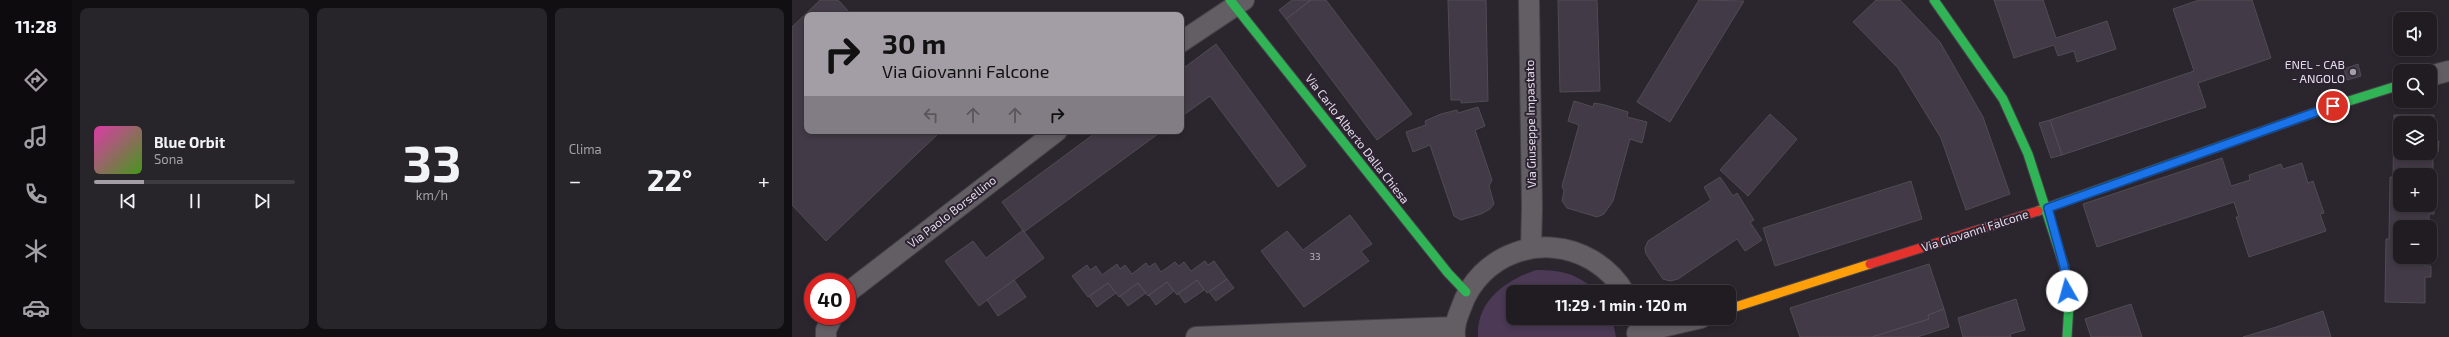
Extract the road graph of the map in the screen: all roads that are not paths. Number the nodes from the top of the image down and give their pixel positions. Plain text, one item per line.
1 (1529, 0) edge
2 (1934, 0) edge
3 (1237, 2) edge
4 (1184, 40) edge
5 (2449, 71) edge
6 (2437, 74) edge
7 (2393, 87) edge
8 (1053, 134) edge
9 (2048, 208) junction
10 (1530, 248) junction
11 (1618, 285) edge
12 (856, 286) edge
13 (1466, 292) junction
14 (1736, 307) edge
15 (828, 325) edge
16 (1660, 325) edge
17 (1636, 329) edge
18 (1454, 332) edge
19 (826, 337) edge
20 (1196, 337) edge
21 (2068, 337) edge

1 - 10 street, Via Giuseppe Impastato
2 - 9 street
3 - 4 street
3 - 13 street, Via Carlo Alberto Dalla Chiesa
5 - 6 street
7 - 9 street, Via Giovanni Falcone
8 - 12 street, Via Paolo Borsellino
9 - 14 street, Via Giovanni Falcone
9 - 21 street
10 - 11 street
10 - 13 street
13 - 18 street
15 - 19 street
16 - 17 street
18 - 20 street

